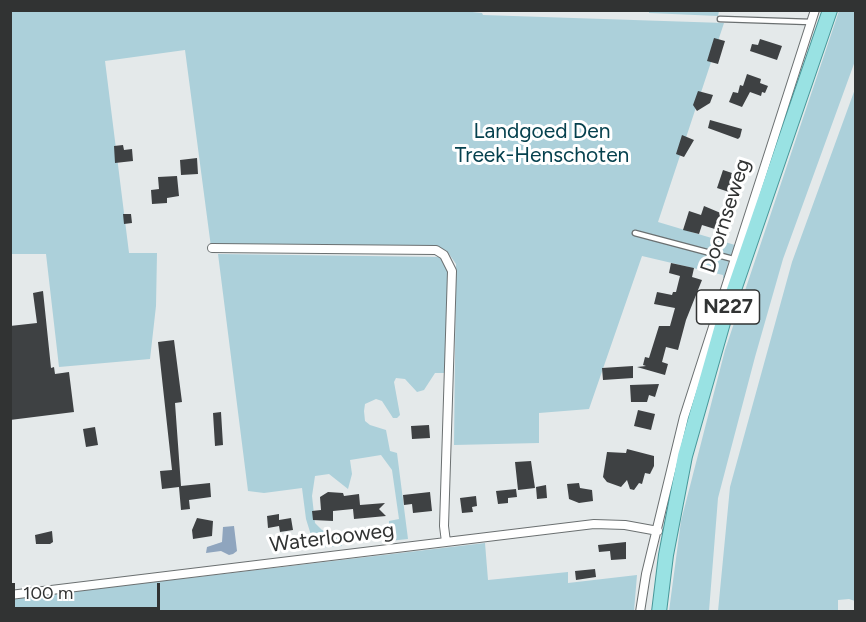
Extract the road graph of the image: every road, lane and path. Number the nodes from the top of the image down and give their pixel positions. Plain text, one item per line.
1 (815, 10) edge
2 (830, 10) edge
3 (720, 19) dead end
4 (811, 22) junction
5 (635, 233) dead end
6 (212, 248) dead end
7 (733, 259) junction
8 (658, 531) junction
9 (446, 542) junction
10 (10, 595) edge
11 (640, 612) edge
12 (658, 612) edge

1 - 4 street, Doornseweg
2 - 12 main road, Doornseweg / N227
3 - 4 lane
4 - 7 street, Doornseweg
5 - 7 lane
6 - 9 street
7 - 8 street, Doornseweg
8 - 9 street, Waterlooweg
8 - 11 street, Doornseweg
9 - 10 street, Waterlooweg

